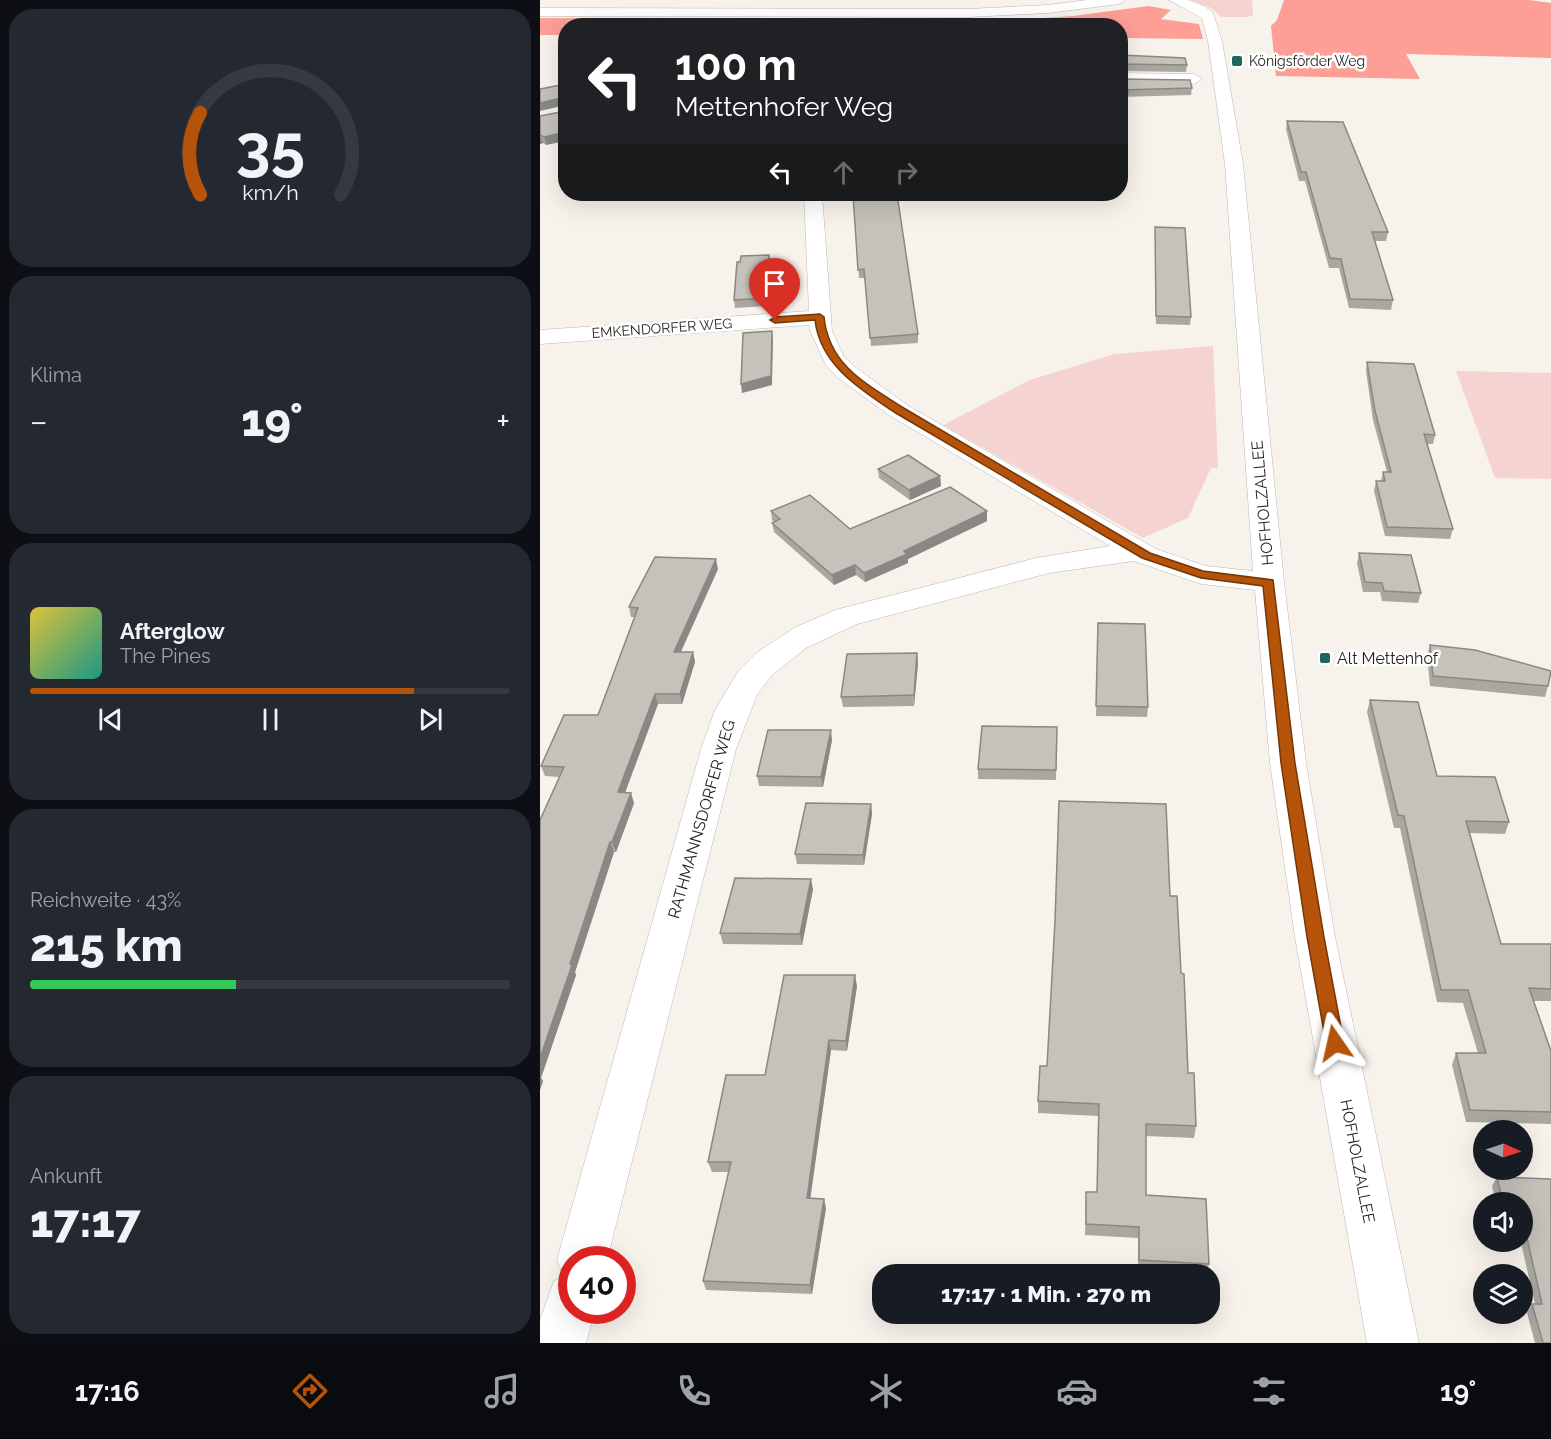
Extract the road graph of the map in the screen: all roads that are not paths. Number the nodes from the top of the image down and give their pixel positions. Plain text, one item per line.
1 (1048, 0) edge
2 (1119, 0) edge
3 (1176, 0) edge
4 (540, 3) edge
5 (540, 12) edge
6 (1128, 78) edge
7 (1194, 79) dead end
8 (813, 201) edge
9 (820, 317) junction
10 (540, 337) edge
11 (1138, 551) junction
12 (1269, 582) junction
13 (586, 1246) edge
14 (565, 1324) edge
15 (560, 1343) edge
16 (1393, 1343) edge

1 - 4 main road
2 - 5 main road
3 - 12 main road, HOFHOLZALLEE
6 - 7 main road
8 - 9 main road
9 - 10 main road, EMKENDORFER WEG
9 - 11 main road
11 - 12 main road
11 - 13 main road, RATHMANNSDORFER WEG
12 - 16 main road, HOFHOLZALLEE
14 - 15 main road

